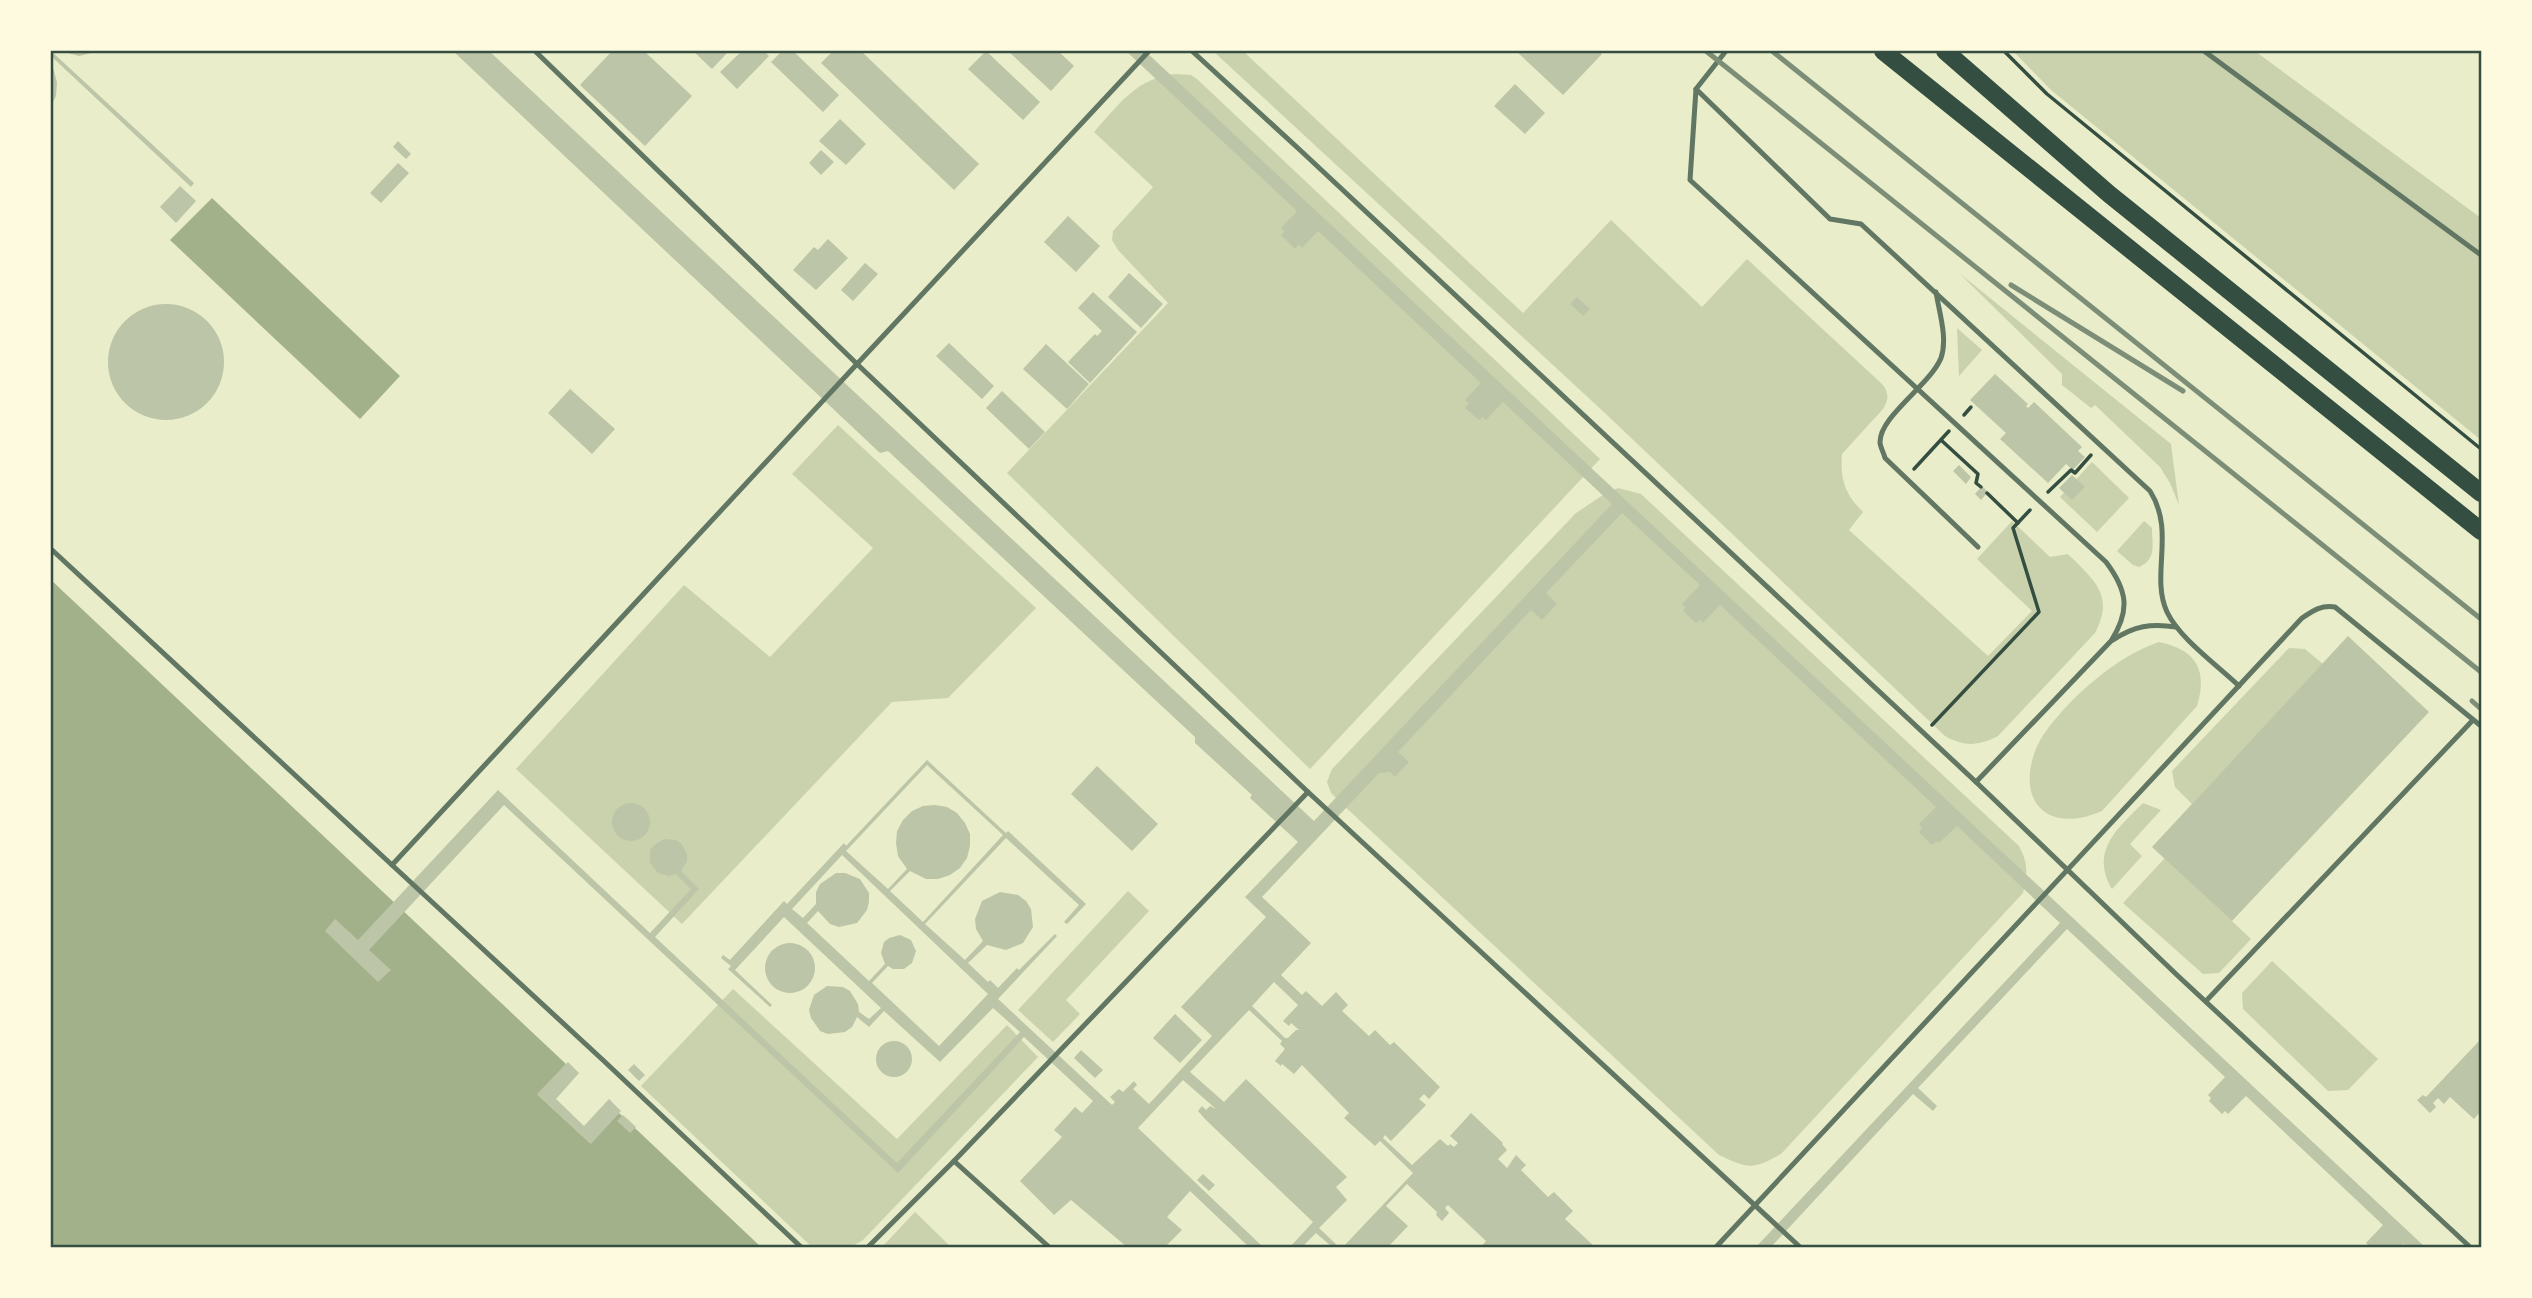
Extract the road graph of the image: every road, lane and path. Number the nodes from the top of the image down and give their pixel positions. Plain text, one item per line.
1 (535, 51) edge
2 (1149, 51) edge
3 (1192, 51) edge
4 (1726, 51) edge
5 (1883, 51) edge
6 (1945, 51) edge
7 (2004, 51) edge
8 (2204, 51) edge
9 (1696, 89) junction
10 (2481, 255) edge
11 (1936, 292) junction
12 (857, 364) junction
13 (1918, 388) junction
14 (1971, 407) dead end
15 (1957, 423) junction
16 (2089, 434) junction
17 (1941, 440) junction
18 (2481, 449) edge
19 (1905, 478) junction
20 (1981, 488) dead end
21 (1987, 493) dead end
22 (2481, 493) edge
23 (2040, 500) junction
24 (2018, 523) junction
25 (2481, 531) edge
26 (1978, 547) dead end
27 (51, 549) edge
28 (2176, 627) junction
29 (2111, 641) junction
30 (2239, 686) junction
31 (2473, 720) junction
32 (2481, 726) edge
33 (1923, 733) junction
34 (1976, 782) junction
35 (1308, 792) junction
36 (392, 865) junction
37 (2066, 869) junction
38 (2206, 1001) junction
39 (954, 1161) junction
40 (1754, 1206) junction
41 (801, 1247) edge
42 (868, 1247) edge
43 (1049, 1247) edge
44 (1716, 1247) edge
45 (1800, 1247) edge
46 (2470, 1247) edge

1 - 12 lane
2 - 12 lane
3 - 33 lane
4 - 9 lane
5 - 25 main road
6 - 22 main road
7 - 18 path
8 - 10 lane
9 - 11 lane
9 - 13 lane
11 - 13 lane
11 - 16 lane
12 - 35 lane
12 - 36 lane
13 - 15 lane
13 - 19 lane
14 - 15 path
15 - 17 path
15 - 23 lane
16 - 23 path
16 - 28 lane
17 - 19 path
17 - 20 path
19 - 26 lane
21 - 24 path
23 - 24 path
23 - 29 lane
24 - 33 path
27 - 36 lane
28 - 29 lane
28 - 30 lane
29 - 34 lane
30 - 31 lane
30 - 37 lane
31 - 32 lane
31 - 38 lane
33 - 34 lane
34 - 37 lane
35 - 39 lane
35 - 40 lane
36 - 41 lane
37 - 38 lane
37 - 40 lane
38 - 46 lane
39 - 42 lane
39 - 43 lane
40 - 44 lane
40 - 45 lane

